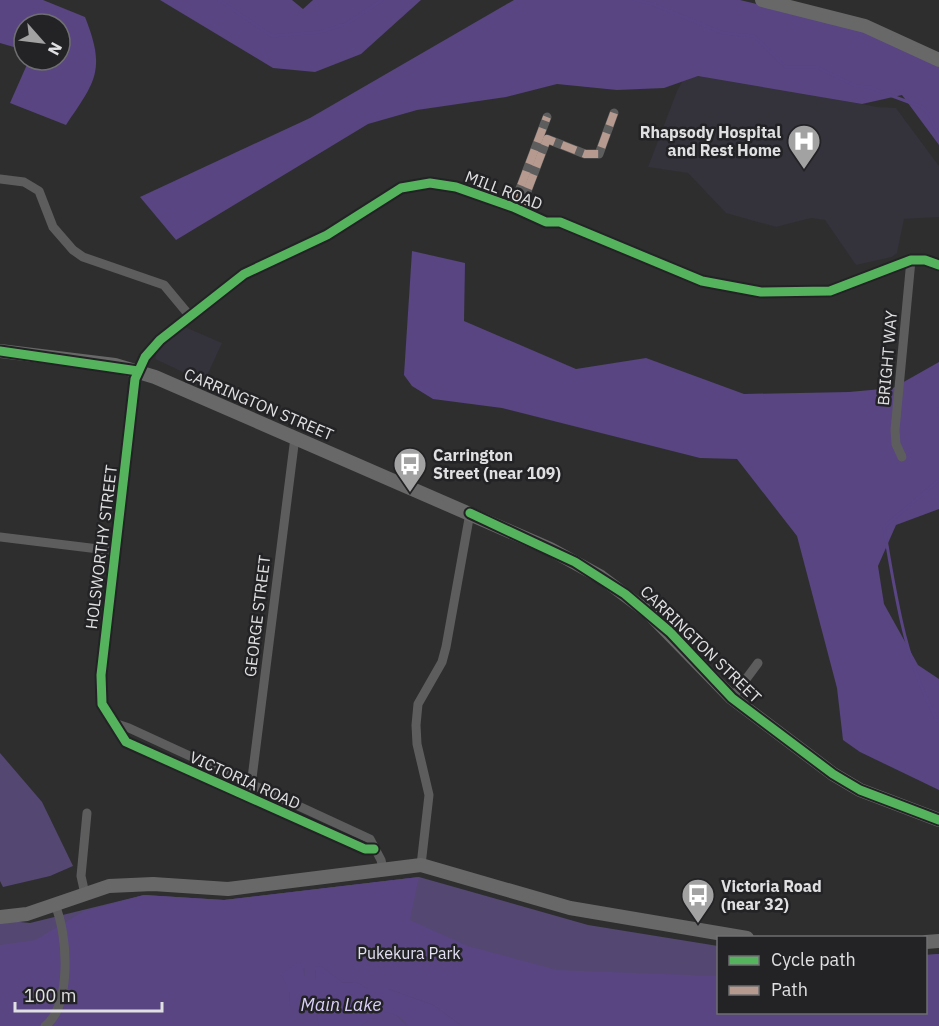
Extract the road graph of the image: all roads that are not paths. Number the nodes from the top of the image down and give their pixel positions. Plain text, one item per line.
1 (762, 0) edge
2 (939, 60) edge
3 (614, 113) dead end
4 (547, 117) dead end
5 (0, 179) edge
6 (517, 208) junction
7 (911, 260) junction
8 (939, 265) edge
9 (189, 315) junction
10 (0, 351) edge
11 (138, 371) junction
12 (295, 437) junction
13 (902, 457) dead end
14 (470, 513) junction
15 (0, 537) edge
16 (115, 551) junction
17 (758, 663) dead end
18 (732, 698) junction
19 (114, 723) junction
20 (252, 786) junction
21 (248, 798) junction
22 (87, 813) dead end
23 (939, 820) edge
24 (374, 849) junction
25 (421, 866) junction
26 (383, 869) junction
27 (85, 894) junction
28 (55, 905) junction
29 (0, 917) edge
30 (735, 936) edge
31 (45, 1026) edge

1 - 2 main road
3 - 6 street
4 - 6 street
5 - 9 street
6 - 7 street, MILL ROAD
6 - 9 street, MILL ROAD
7 - 8 street
7 - 13 street, BRIGHT WAY
9 - 11 street, MILL ROAD
10 - 11 main road, CARRINGTON STREET
11 - 12 main road, CARRINGTON STREET
11 - 16 street, HOLSWORTHY STREET
12 - 14 main road, CARRINGTON STREET
12 - 20 street, GEORGE STREET
14 - 18 main road, CARRINGTON STREET
14 - 25 street
15 - 16 street
16 - 19 street, HOLSWORTHY STREET
17 - 18 street
18 - 23 main road, CARRINGTON STREET
19 - 20 street, VICTORIA ROAD
19 - 21 street, VICTORIA ROAD
20 - 21 street, GEORGE STREET
20 - 24 street, VICTORIA ROAD
21 - 24 street, VICTORIA ROAD
22 - 27 street
24 - 26 street, VICTORIA ROAD
25 - 26 main road
25 - 30 main road
26 - 27 main road
27 - 28 main road
28 - 29 main road
28 - 31 street

